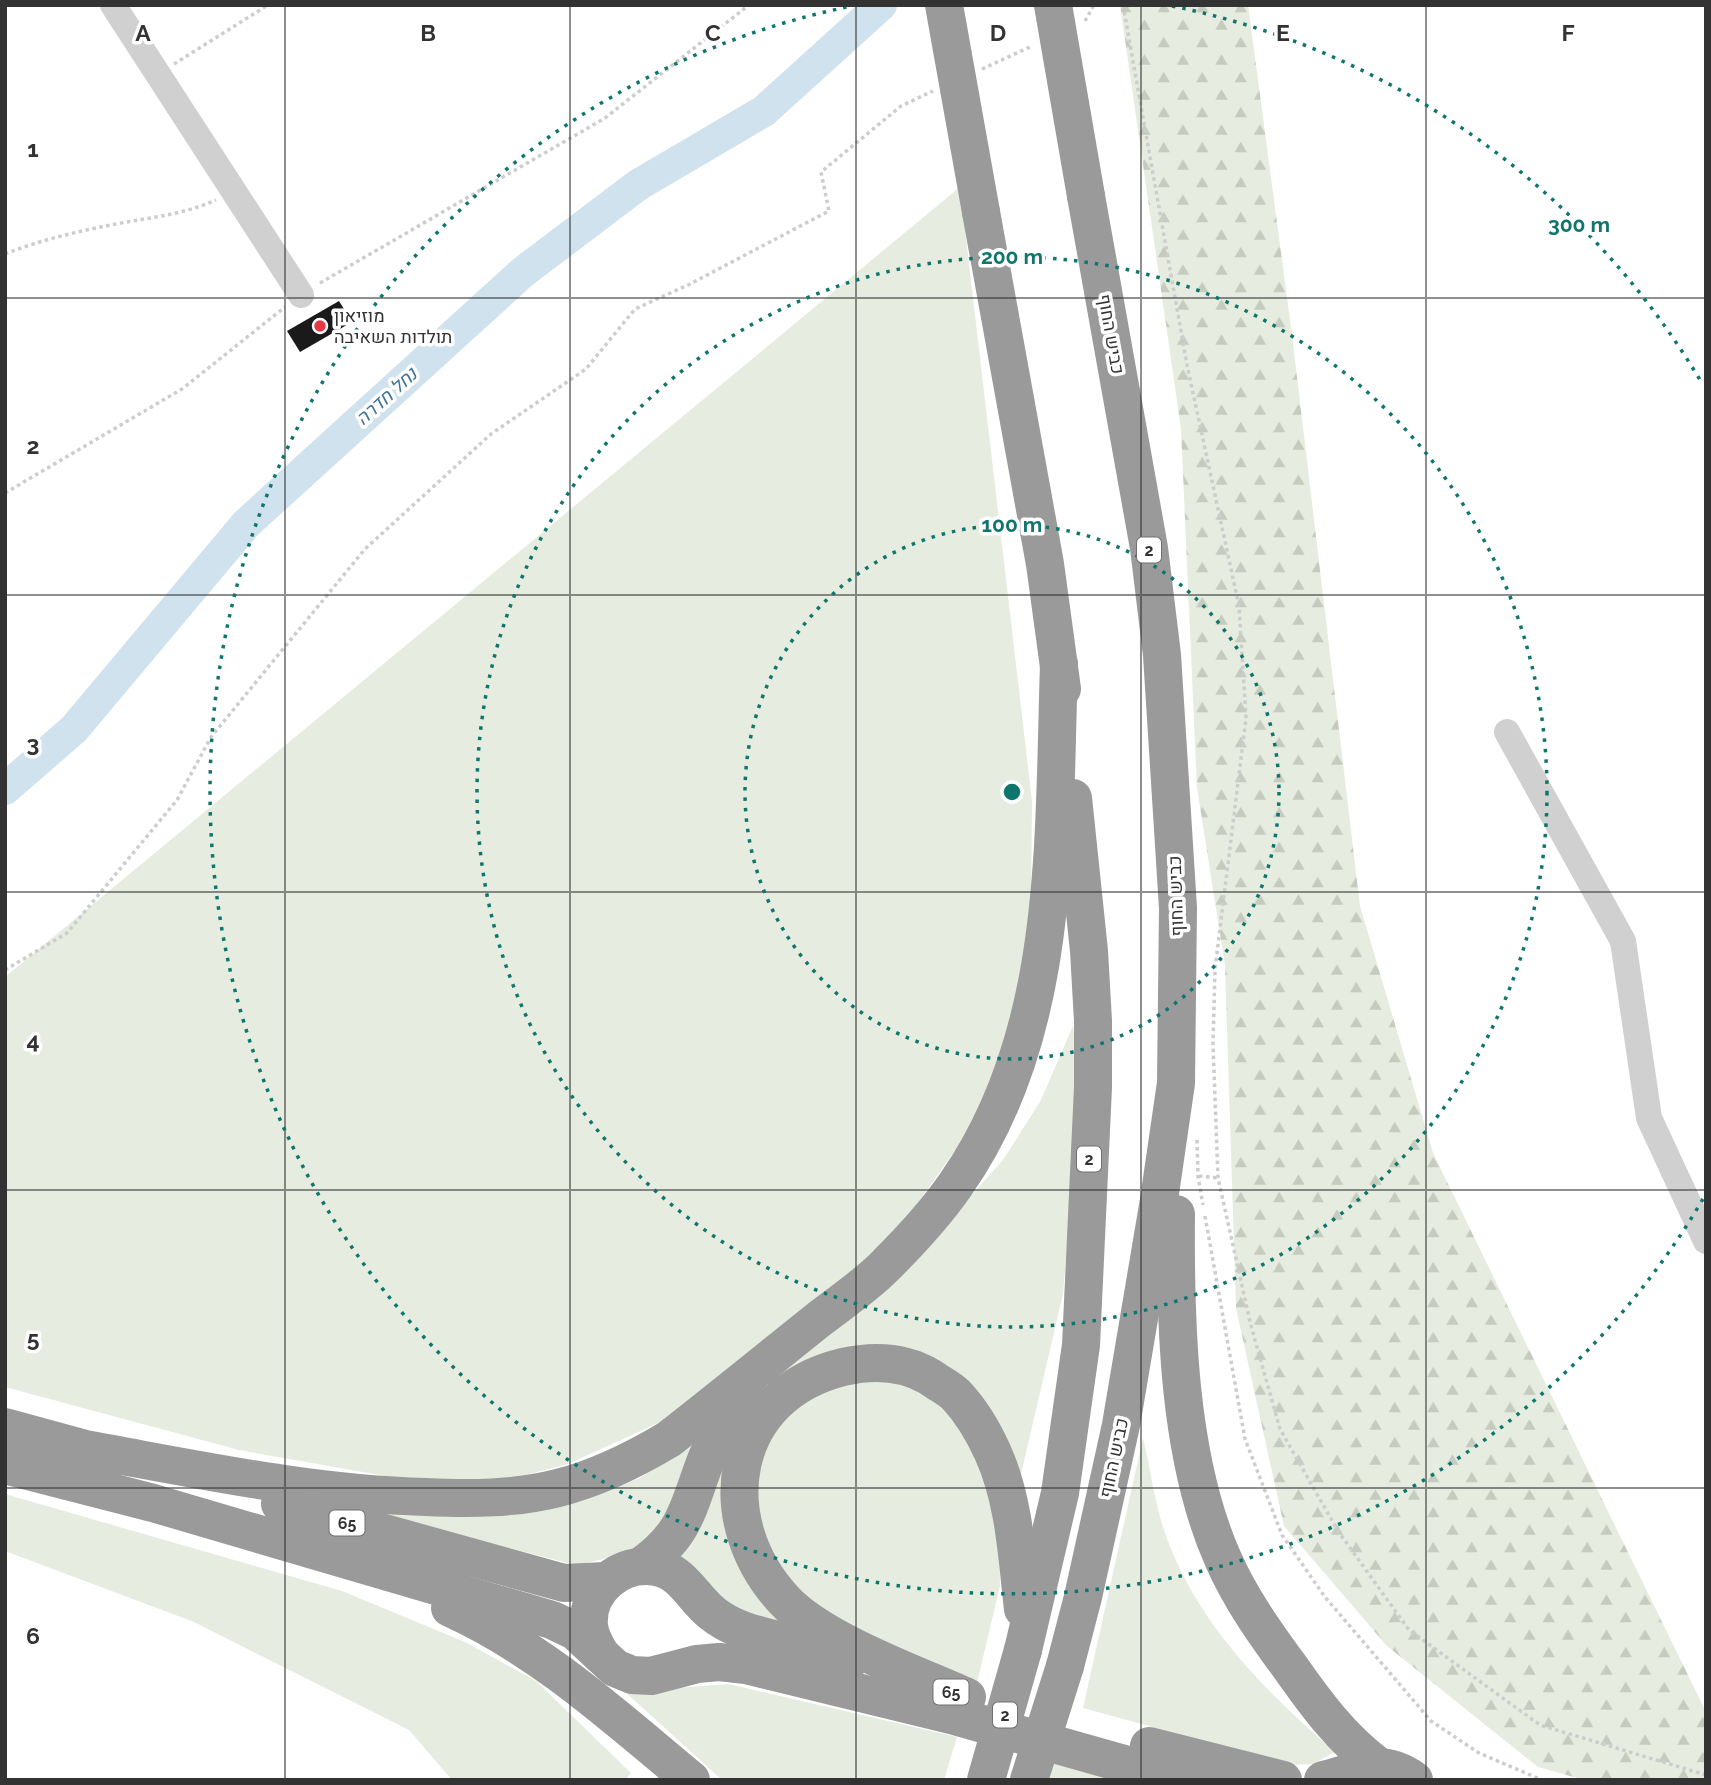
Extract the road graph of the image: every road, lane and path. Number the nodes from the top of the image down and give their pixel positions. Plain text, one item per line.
1 (113, 5) edge
2 (268, 5) edge
3 (749, 5) edge
4 (944, 5) edge
5 (1094, 5) edge
6 (1123, 5) edge
7 (1069, 14) edge
8 (1036, 44) dead end
9 (974, 72) dead end
10 (158, 75) junction
11 (938, 89) dead end
12 (232, 190) junction
13 (5, 254) edge
14 (300, 295) junction
15 (5, 493) edge
16 (1059, 664) junction
17 (1507, 732) dead end
18 (5, 970) edge
19 (1176, 1083) junction
20 (1197, 1137) dead end
21 (1198, 1176) junction
22 (1217, 1178) junction
23 (1706, 1241) edge
24 (817, 1321) junction
25 (5, 1427) edge
26 (90, 1450) junction
27 (5, 1465) edge
28 (346, 1561) junction
29 (641, 1566) junction
30 (606, 1581) junction
31 (1024, 1644) junction
32 (601, 1655) junction
33 (967, 1698) junction
34 (1092, 1755) junction
35 (1377, 1765) junction
36 (1706, 1775) edge
37 (691, 1780) edge
38 (986, 1780) edge
39 (1029, 1780) edge
40 (1155, 1780) edge
41 (1181, 1780) edge
42 (1283, 1780) edge
43 (1323, 1780) edge
44 (1414, 1780) edge
45 (1542, 1780) edge

1 - 10 street
2 - 10 path
3 - 14 path
4 - 16 highway, 2, bridge
5 - 7 path
6 - 22 path
7 - 19 highway, כביש החוף / 2, bridge
8 - 9 path
10 - 12 street
11 - 18 path
12 - 13 path
12 - 14 street
14 - 15 path
16 - 24 highway
16 - 31 highway, 2
17 - 23 street
19 - 35 highway
19 - 39 highway, כביש החוף / 2, bridge
20 - 21 path
21 - 22 path
21 - 45 path
22 - 36 path
24 - 26 highway
24 - 29 highway
25 - 26 highway, 65
26 - 30 highway, 65
27 - 28 highway, 65
28 - 32 highway, 65
28 - 37 highway
29 - 30 highway, 65
29 - 33 highway, 65
30 - 32 highway
31 - 33 highway
31 - 38 highway, 2, bridge
32 - 34 highway, 65
33 - 42 highway, 65
34 - 40 highway
34 - 41 highway, 65
35 - 43 highway
35 - 44 highway

